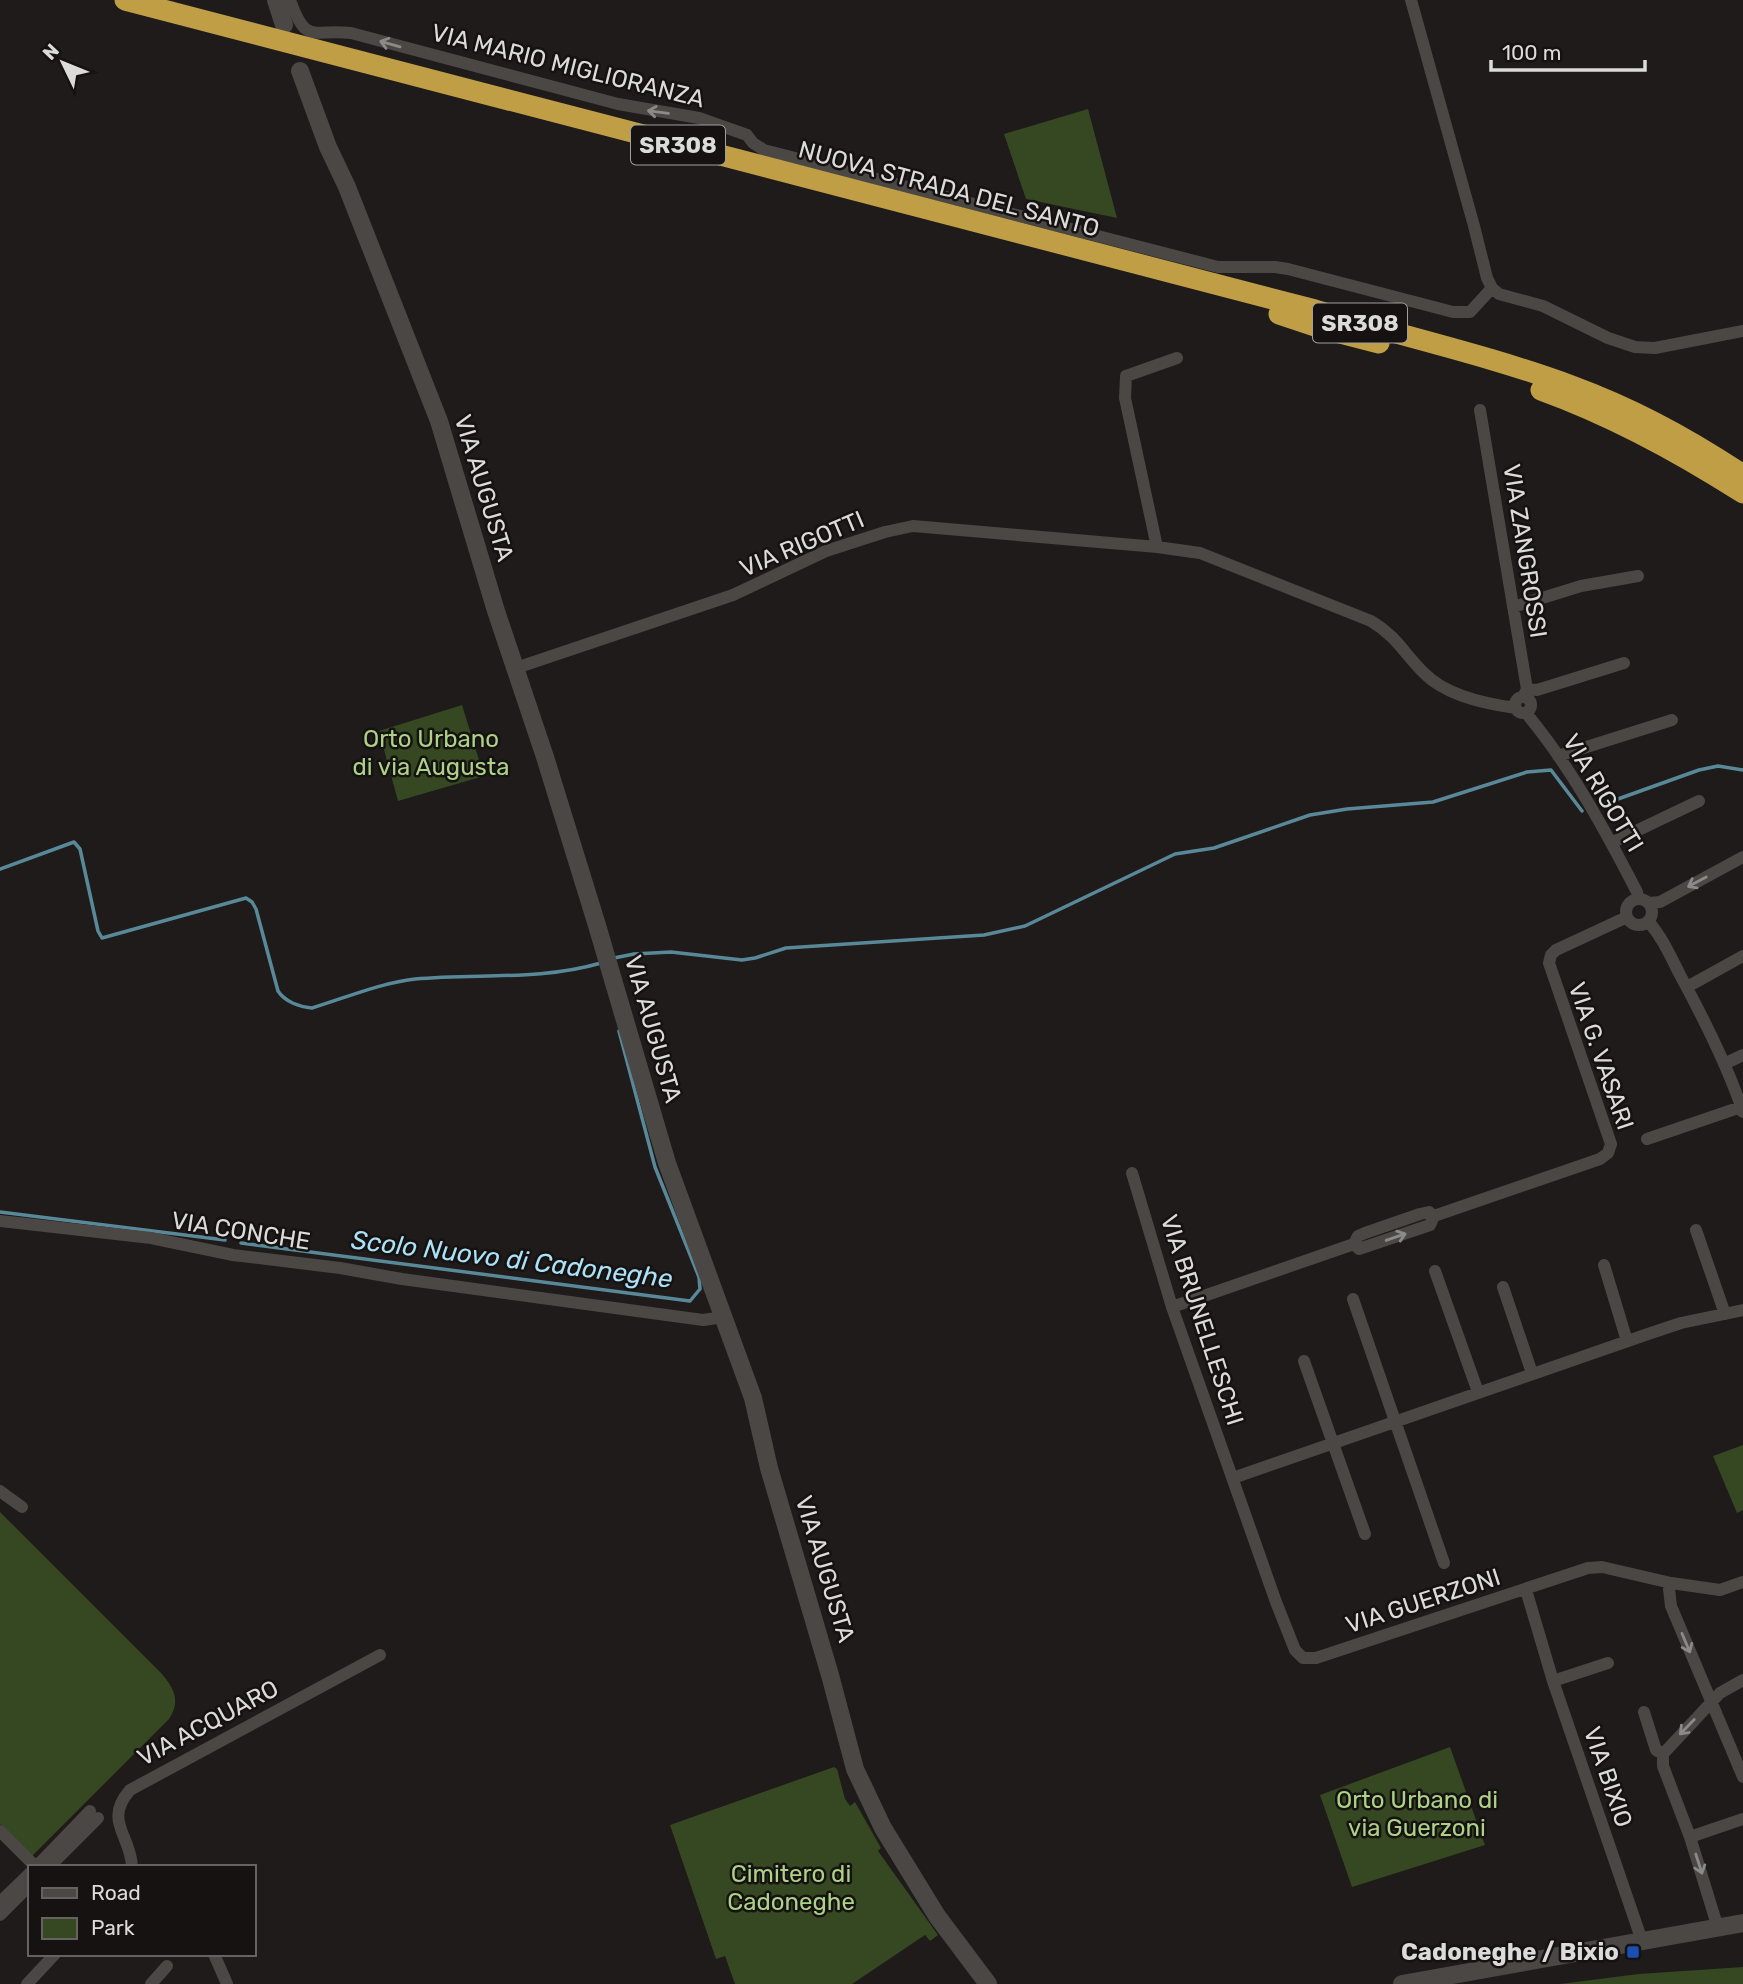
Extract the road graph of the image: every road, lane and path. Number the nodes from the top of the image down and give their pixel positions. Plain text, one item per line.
1 (125, 0) edge
2 (275, 0) edge
3 (290, 0) edge
4 (1410, 0) edge
5 (284, 25) dead end
6 (300, 71) dead end
7 (1489, 283) junction
8 (1220, 287) junction
9 (1743, 331) edge
10 (1177, 358) dead end
11 (1480, 410) dead end
12 (1743, 459) edge
13 (1743, 475) edge
14 (1743, 493) edge
15 (1157, 547) junction
16 (1638, 576) dead end
17 (1513, 607) junction
18 (1624, 663) dead end
19 (516, 668) junction
20 (1523, 702) junction
21 (1672, 720) dead end
22 (1558, 756) junction
23 (1699, 801) dead end
24 (1611, 843) junction
25 (1743, 857) edge
26 (1643, 901) junction
27 (1627, 917) junction
28 (1648, 921) junction
29 (1743, 956) edge
30 (1687, 987) junction
31 (1743, 1055) edge
32 (1724, 1064) junction
33 (1742, 1110) edge
34 (1647, 1139) dead end
35 (1132, 1173) dead end
36 (0, 1221) edge
37 (1696, 1230) dead end
38 (1604, 1265) dead end
39 (1435, 1271) dead end
40 (1503, 1287) dead end
41 (1353, 1299) dead end
42 (1172, 1307) junction
43 (1743, 1310) edge
44 (1725, 1314) junction
45 (724, 1317) junction
46 (1627, 1341) junction
47 (1304, 1361) dead end
48 (1532, 1373) junction
49 (1478, 1392) junction
50 (1396, 1422) junction
51 (1332, 1443) junction
52 (1233, 1478) junction
53 (0, 1491) edge
54 (22, 1507) dead end
55 (1365, 1534) dead end
56 (1444, 1563) dead end
57 (1671, 1583) junction
58 (1743, 1583) edge
59 (1526, 1590) junction
60 (380, 1655) dead end
61 (1608, 1663) dead end
62 (1743, 1680) edge
63 (1553, 1681) junction
64 (1711, 1702) junction
65 (1644, 1712) dead end
66 (1663, 1754) junction
67 (1743, 1777) edge
68 (1743, 1819) edge
69 (0, 1831) edge
70 (1690, 1838) junction
71 (34, 1865) edge
72 (38, 1865) edge
73 (51, 1865) edge
74 (132, 1865) edge
75 (28, 1875) edge
76 (28, 1887) edge
77 (2, 1907) edge
78 (1743, 1923) edge
79 (1718, 1928) junction
80 (1641, 1942) junction
81 (53, 1956) edge
82 (215, 1956) edge
83 (167, 1966) dead end
84 (27, 1984) edge
85 (151, 1984) edge
86 (227, 1984) edge
87 (988, 1984) edge
88 (1402, 1984) edge

1 - 8 highway, NUOVA STRADA DEL SANTO / SR308
2 - 5 street
7 -> 3 street, VIA MARIO MIGLIORANZA
4 - 7 street
6 - 19 street, VIA AUGUSTA
7 - 9 street
8 - 12 highway
8 - 13 highway, NUOVA STRADA DEL SANTO / SR308
8 - 14 highway
10 - 15 street
11 - 17 street, VIA ZANGROSSI
15 - 19 street, VIA RIGOTTI
15 - 20 street, VIA RIGOTTI
16 - 17 street
17 - 20 street, VIA ZANGROSSI
18 - 20 street
19 - 45 street, VIA AUGUSTA
20 - 22 street, VIA RIGOTTI
21 - 22 street
22 - 24 street, VIA RIGOTTI
23 - 24 street
24 - 26 street, VIA RIGOTTI
25 -> 26 street
26 - 27 street
26 - 28 street
27 - 28 street
27 - 42 street, VIA G. VASARI
28 - 30 street
29 - 30 street
30 - 32 street
31 - 32 street
32 - 33 street
33 - 34 street
35 - 42 street, VIA BRUNELLESCHI
36 - 45 street, VIA CONCHE
37 - 44 street
38 - 46 street
39 - 49 street
40 - 48 street
41 - 50 street
42 - 52 street, VIA BRUNELLESCHI
43 - 44 street
44 - 46 street
45 - 87 street, VIA AUGUSTA
46 - 48 street
47 - 51 street
48 - 49 street
49 - 50 street
50 - 51 street
50 - 56 street
51 - 52 street
51 - 55 street
52 - 59 street, VIA GUERZONI
53 - 54 street
57 - 58 street, VIA GUERZONI
57 - 59 street, VIA GUERZONI
57 -> 64 street
59 - 63 street, VIA BIXIO
60 - 74 street, VIA ACQUARO
61 - 63 street
62 - 64 street
63 - 80 street, VIA BIXIO
64 -> 66 street
64 - 67 street
65 - 66 street
66 - 70 street
68 - 70 street
69 - 71 street
70 -> 79 street
72 - 73 street
75 - 77 street
76 - 77 street
78 - 79 street
79 - 80 street
80 - 88 street
81 - 84 street
82 - 86 street
83 - 85 street

